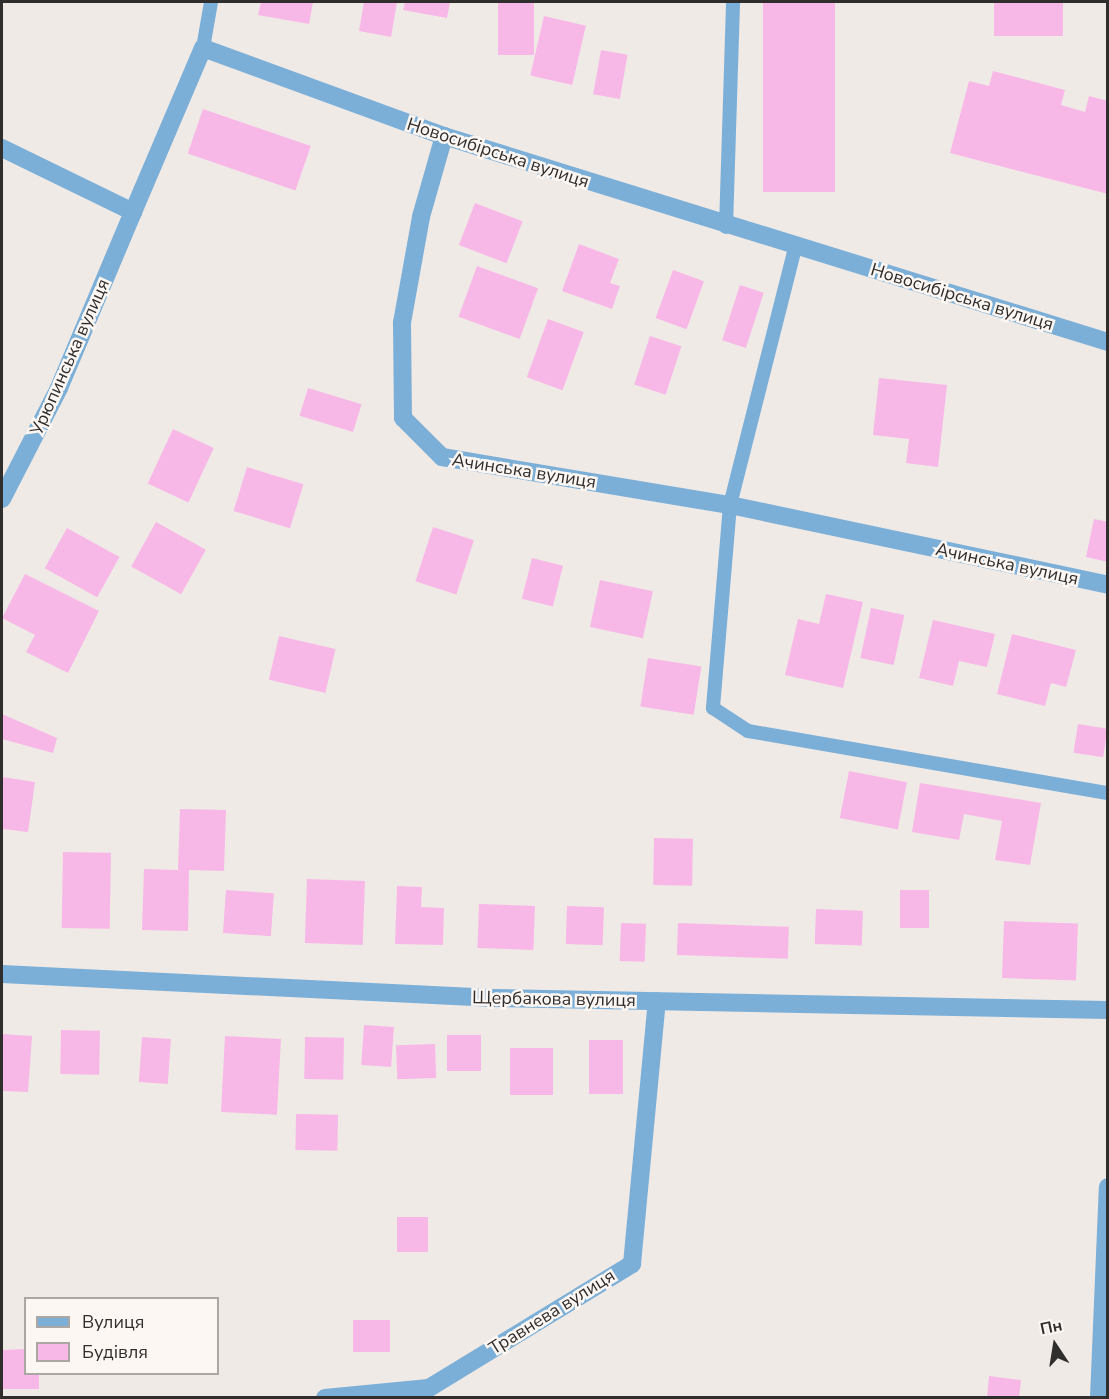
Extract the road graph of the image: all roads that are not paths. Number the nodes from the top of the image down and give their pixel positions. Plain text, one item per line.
1 (211, 2) edge
2 (733, 2) edge
3 (203, 48) junction
4 (444, 136) junction
5 (2, 148) edge
6 (133, 212) junction
7 (726, 227) junction
8 (795, 248) junction
9 (1107, 342) edge
10 (2, 499) edge
11 (730, 505) junction
12 (1107, 585) edge
13 (1107, 793) edge
14 (2, 974) edge
15 (657, 1001) junction
16 (1107, 1010) edge
17 (1107, 1187) edge
18 (325, 1398) edge
19 (1099, 1398) edge

1 - 3 lane
2 - 7 lane
3 - 4 street, Новосибірська вулиця
3 - 6 street
4 - 7 street, Новосибірська вулиця
4 - 11 street, Ачинська вулиця
5 - 6 street
6 - 10 street, Урюпинська вулиця
7 - 8 street, Новосибірська вулиця
8 - 9 street, Новосибірська вулиця
8 - 11 lane
11 - 12 street, Ачинська вулиця
11 - 13 lane
14 - 15 street, Щербакова вулиця
15 - 16 street, Щербакова вулиця
15 - 18 street, Травнева вулиця
17 - 19 street

